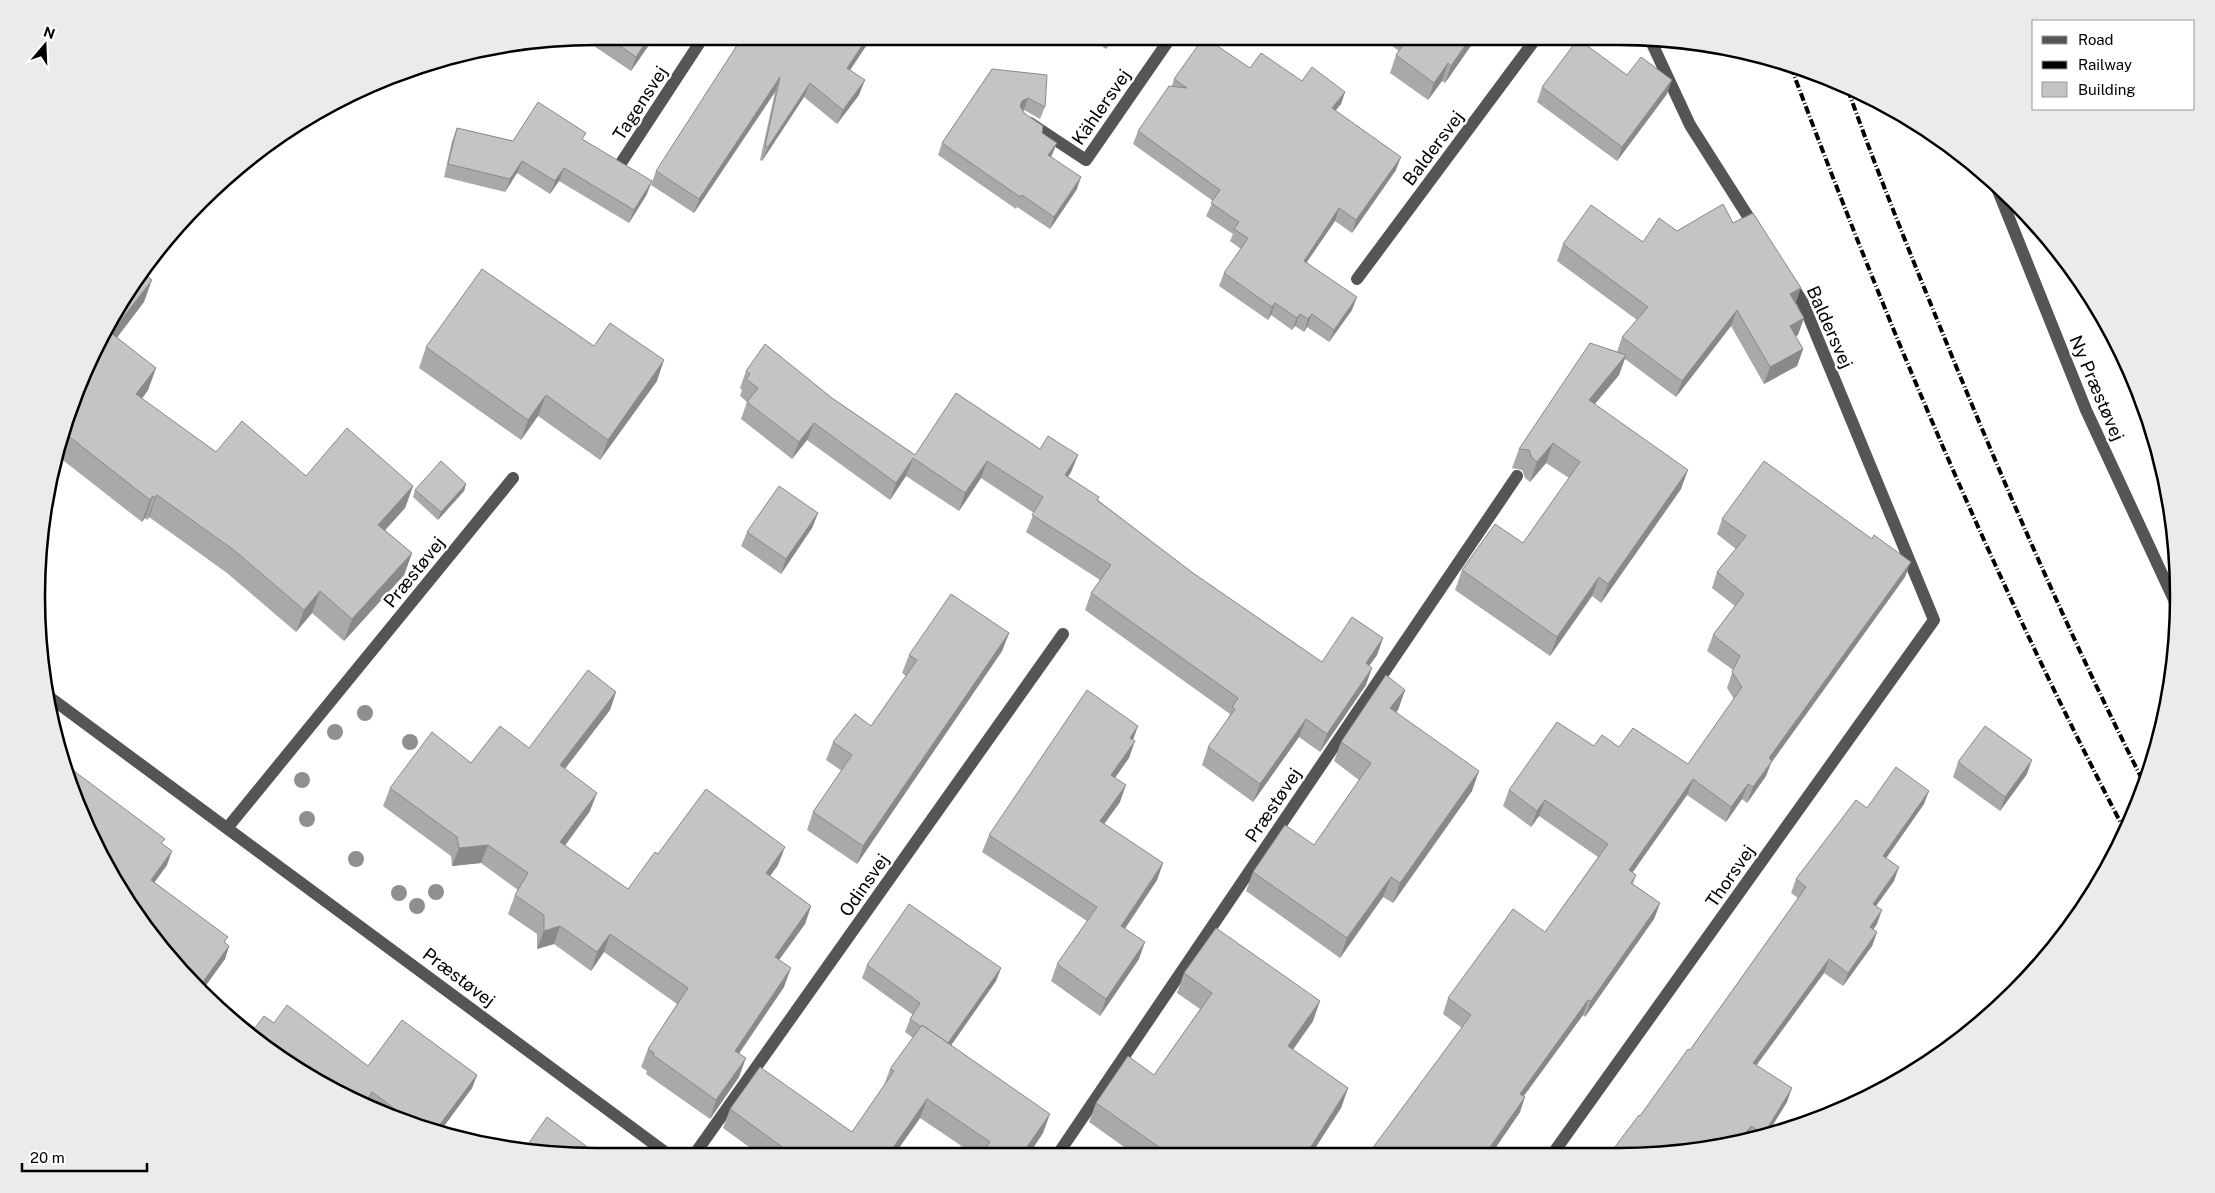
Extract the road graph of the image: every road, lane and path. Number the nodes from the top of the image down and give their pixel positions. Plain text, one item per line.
1 (698, 45) edge
2 (1165, 45) edge
3 (1531, 45) edge
4 (1653, 46) edge
5 (1024, 118) edge
6 (621, 163) edge
7 (2003, 202) edge
8 (1762, 238) edge
9 (1783, 270) edge
10 (1357, 279) dead end
11 (1517, 476) edge
12 (513, 478) dead end
13 (2170, 591) edge
14 (1934, 620) joint
15 (1063, 634) dead end
16 (56, 702) edge
17 (228, 827) junction
18 (660, 1148) edge
19 (699, 1148) edge
20 (1062, 1148) edge
21 (1557, 1148) edge

1 - 6 street, Tagensvej
2 - 5 street, Kählersvej
3 - 10 street, Baldersvej
4 - 8 street
7 - 13 street, Ny Præstøvej
9 - 14 street, Baldersvej
11 - 20 street, Præstøvej
12 - 17 street, Præstøvej
14 - 21 street, Thorsvej
15 - 19 street, Odinsvej
16 - 17 street, Præstøvej
17 - 18 street, Præstøvej

